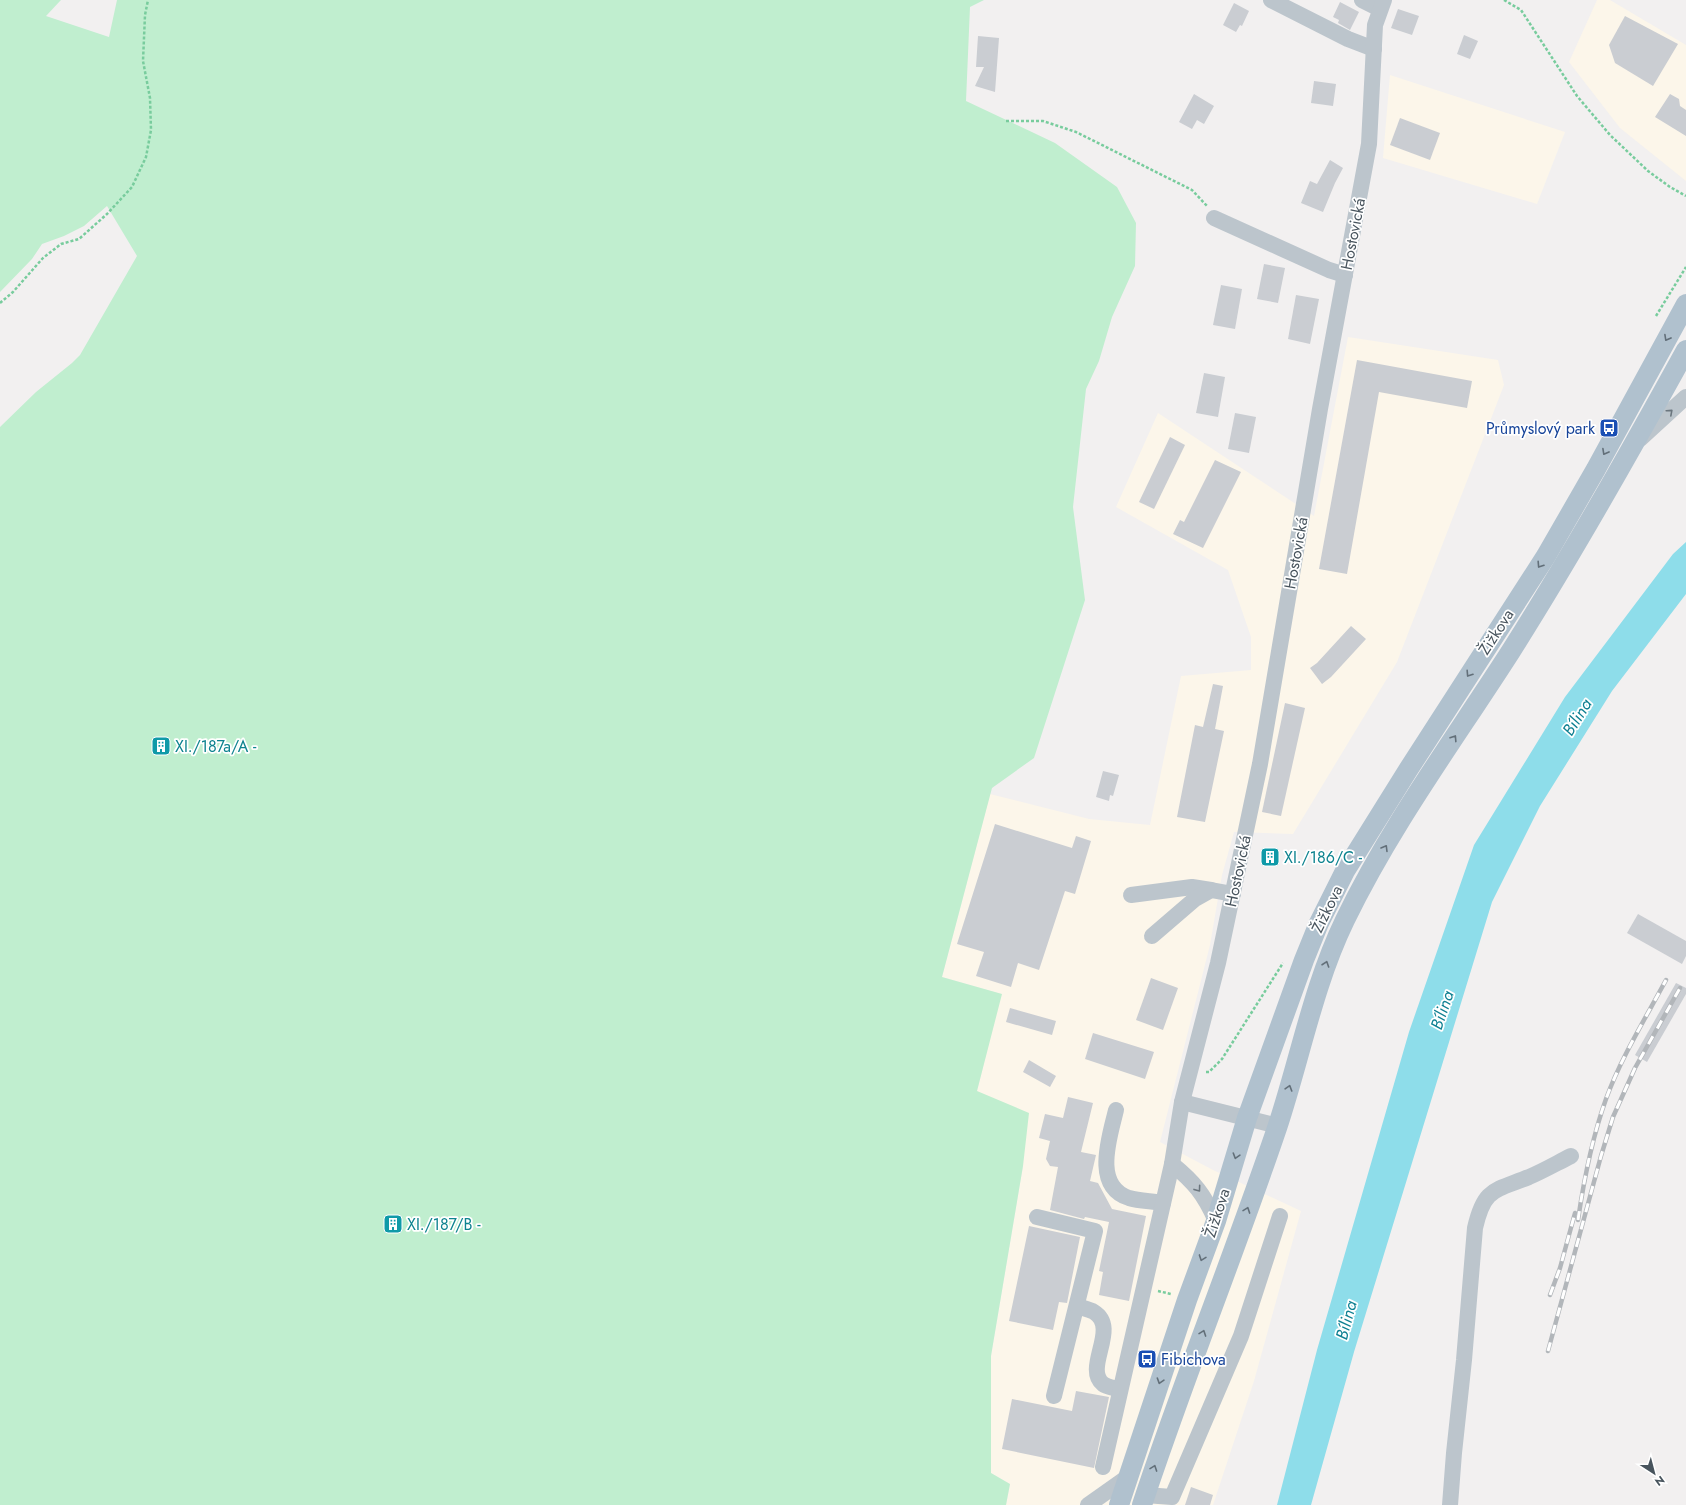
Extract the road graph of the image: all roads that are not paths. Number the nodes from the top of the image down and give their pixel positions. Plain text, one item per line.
1 (1271, 0) edge
2 (1362, 0) edge
3 (1382, 5) edge
4 (1374, 48) junction
5 (1214, 218) road end
6 (1345, 275) junction
7 (1686, 304) edge
8 (1686, 350) edge
9 (1686, 397) edge
10 (1633, 446) junction
11 (1212, 890) junction
12 (1233, 894) junction
13 (1130, 895) dead end
14 (1152, 936) dead end
15 (1182, 1102) junction
16 (1116, 1110) dead end
17 (1247, 1118) junction
18 (1278, 1126) junction
19 (1571, 1156) dead end
20 (1172, 1164) junction
21 (1163, 1203) junction
22 (1280, 1216) dead end
23 (1037, 1217) dead end
24 (1216, 1221) junction
25 (1076, 1306) junction
26 (1120, 1390) junction
27 (1054, 1396) dead end
28 (1103, 1467) dead end
29 (1129, 1476) junction
30 (1143, 1500) edge
31 (1088, 1505) edge
32 (1119, 1505) edge
33 (1450, 1505) edge

1 - 4 street
2 - 3 street
3 - 4 street, Hostovická
4 - 6 street, Hostovická
5 - 6 street
6 - 12 street, Hostovická
7 -> 17 main road, Žižkova
8 - 10 main road, Žižkova
10 -> 9 street
18 -> 10 main road, Žižkova
11 - 12 street
11 - 13 street
11 - 14 street
12 - 15 street, Hostovická
15 - 17 street
15 - 20 street, Hostovická
16 - 21 street
17 - 18 street
17 -> 24 main road, Žižkova
30 -> 18 main road, Žižkova
19 - 33 street
20 - 21 street, Hostovická
20 -> 24 street
21 - 26 street, Hostovická
22 - 30 street
23 - 25 street
24 -> 29 main road, Žižkova
25 - 26 street
25 - 27 street
26 - 28 street, Hostovická
29 - 31 street
29 - 32 main road, Žižkova

